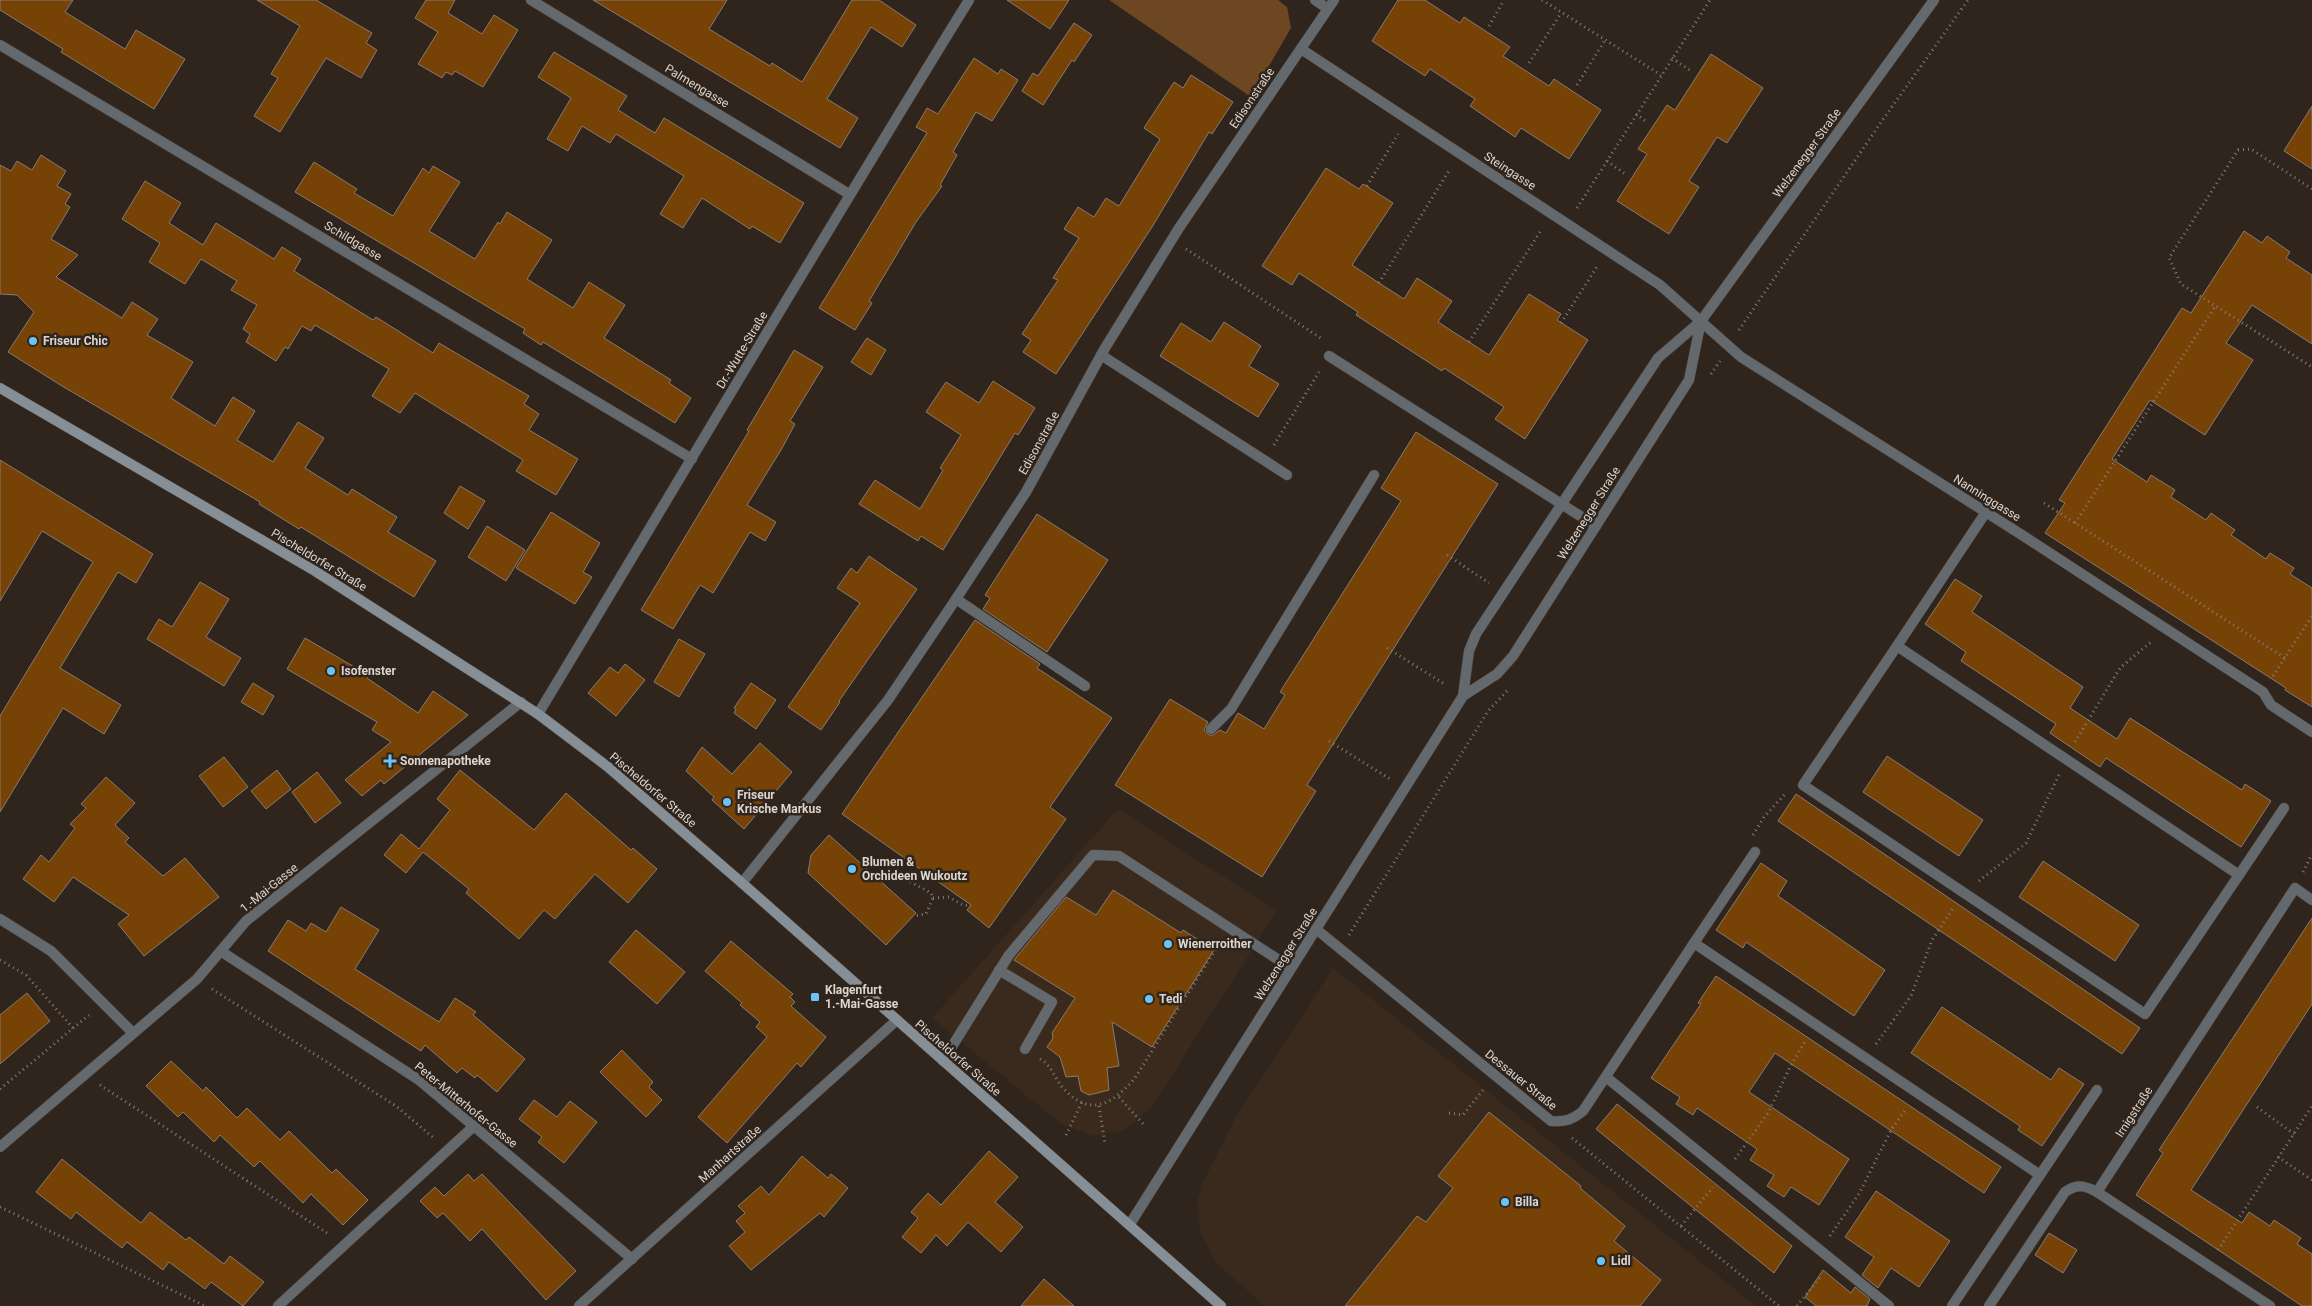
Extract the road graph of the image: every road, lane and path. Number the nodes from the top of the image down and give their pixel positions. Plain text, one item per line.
1 (531, 0) edge
2 (969, 0) edge
3 (1315, 0) edge
4 (1334, 0) edge
5 (1504, 0) edge
6 (1542, 0) edge
7 (1710, 0) edge
8 (1934, 0) edge
9 (1968, 0) edge
10 (1327, 8) junction
11 (1562, 12) junction
12 (1489, 26) dead end
13 (1605, 40) junction
14 (0, 45) edge
15 (1301, 49) junction
16 (1672, 58) junction
17 (1529, 63) dead end
18 (1691, 71) dead end
19 (1661, 75) junction
20 (1577, 85) dead end
21 (1636, 114) junction
22 (1408, 119) junction
23 (1648, 123) dead end
24 (1460, 153) junction
25 (1607, 161) junction
26 (1625, 174) dead end
27 (1367, 186) dead end
28 (2312, 189) edge
29 (849, 194) junction
30 (1552, 213) junction
31 (1567, 223) junction
32 (1171, 240) junction
33 (1607, 250) junction
34 (1379, 283) dead end
35 (2216, 305) junction
36 (1700, 321) junction
37 (1561, 323) dead end
38 (1741, 327) dead end
39 (1469, 342) dead end
40 (1101, 355) junction
41 (1329, 356) junction
42 (2312, 366) edge
43 (0, 388) edge
44 (692, 460) junction
45 (1265, 461) junction
46 (1374, 474) dead end
47 (1287, 475) dead end
48 (2044, 503) dead end
49 (1560, 504) junction
50 (1986, 512) junction
51 (2075, 522) junction
52 (1596, 526) junction
53 (1446, 555) dead end
54 (1502, 592) junction
55 (956, 599) junction
56 (2312, 616) edge
57 (2161, 625) junction
58 (1897, 646) junction
59 (1387, 648) dead end
60 (2285, 658) junction
61 (1085, 686) dead end
62 (2264, 692) junction
63 (1463, 696) junction
64 (521, 702) junction
65 (538, 714) junction
66 (1211, 729) dead end
67 (2312, 732) edge
68 (1329, 741) dead end
69 (2066, 759) junction
70 (1803, 784) junction
71 (1404, 788) junction
72 (2284, 808) dead end
73 (1401, 852) dead end
74 (1755, 852) joint
75 (878, 858) dead end
76 (2239, 875) junction
77 (742, 883) junction
78 (1964, 892) junction
79 (933, 898) junction
80 (2312, 900) edge
81 (971, 906) dead end
82 (913, 916) dead end
83 (0, 919) edge
84 (1229, 928) junction
85 (1316, 929) junction
86 (1694, 943) junction
87 (1340, 949) junction
88 (222, 952) junction
89 (0, 960) edge
90 (1291, 968) junction
91 (1000, 970) junction
92 (197, 979) junction
93 (103, 1003) junction
94 (897, 1020) junction
95 (1815, 1024) junction
96 (73, 1028) junction
97 (133, 1033) junction
98 (1025, 1049) joint
99 (1866, 1059) junction
100 (943, 1061) junction
101 (84, 1075) junction
102 (1494, 1075) junction
103 (1606, 1077) junction
104 (0, 1089) edge
105 (2097, 1090) dead end
106 (1917, 1093) junction
107 (1119, 1097) junction
108 (1082, 1102) junction
109 (1099, 1106) junction
110 (2312, 1106) edge
111 (2257, 1107) dead end
112 (1448, 1113) dead end
113 (1551, 1121) junction
114 (474, 1126) junction
115 (1145, 1126) dead end
116 (2294, 1134) junction
117 (1066, 1136) dead end
118 (1104, 1144) dead end
119 (0, 1147) edge
120 (448, 1150) junction
121 (2278, 1158) junction
122 (1725, 1173) junction
123 (2040, 1175) junction
124 (2312, 1180) edge
125 (2097, 1192) junction
126 (0, 1207) edge
127 (1130, 1224) junction
128 (1681, 1226) junction
129 (345, 1244) junction
130 (1820, 1250) junction
131 (632, 1259) junction
132 (1834, 1262) junction
133 (2208, 1265) junction
134 (205, 1306) edge
135 (278, 1306) edge
136 (579, 1306) edge
137 (1222, 1306) edge
138 (1779, 1306) edge
139 (1797, 1306) edge
140 (1889, 1306) edge
141 (1952, 1306) edge
142 (1989, 1306) edge
143 (2270, 1306) edge

1 - 29 street, Palmengasse
2 - 29 street, Dr.-Wutte-Straße
3 - 10 street
4 - 10 street, Edisonstraße
5 - 12 path
6 - 11 path
7 - 16 path
8 - 36 street, Welzenegger Straße
9 - 38 path
10 - 15 street, Edisonstraße
11 - 13 path
11 - 17 path
13 - 19 path
13 - 20 path
14 - 44 street, Schildgasse
15 - 22 street, Steingasse
15 - 32 street, Edisonstraße
16 - 18 path
16 - 19 path
19 - 21 path
21 - 23 path
21 - 25 path
22 - 24 street, Steingasse
22 - 27 path
24 - 30 street, Steingasse
24 - 34 path
25 - 26 path
25 - 31 path
28 - 35 path
29 - 44 street, Dr.-Wutte-Straße
30 - 31 street, Steingasse
30 - 39 path
31 - 33 street, Steingasse
32 - 40 street, Edisonstraße
32 - 41 path
33 - 36 street, Steingasse
33 - 37 path
35 - 42 path
35 - 51 path
36 - 49 street, Welzenegger Straße
36 - 50 street, Nanninggasse
36 - 52 street, Welzenegger Straße
40 - 45 street
40 - 55 street, Edisonstraße
41 - 45 path
41 - 49 street
43 - 64 main road, Pischeldorfer Straße
44 - 65 street, Dr.-Wutte-Straße
45 - 47 street
46 - 66 street
48 - 51 path
49 - 52 street
49 - 54 street, Welzenegger Straße
50 - 57 street, Nanninggasse
50 - 58 street
51 - 60 path
52 - 63 street, Welzenegger Straße
53 - 54 path
54 - 63 street, Welzenegger Straße
55 - 61 street
55 - 77 street, Edisonstraße
56 - 60 path
57 - 62 street, Nanninggasse
57 - 69 path
58 - 69 street
58 - 70 street
59 - 63 path
60 - 62 path
62 - 67 street
63 - 71 street, Welzenegger Straße
64 - 65 main road, Pischeldorfer Straße
64 - 88 street, 1.-Mai-Gasse
65 - 77 main road, Pischeldorfer Straße
68 - 71 path
69 - 76 street
69 - 78 path
70 - 74 path
70 - 78 street
71 - 85 street, Welzenegger Straße
72 - 76 street
73 - 87 path
74 - 86 street, Dessauer Straße
75 - 79 path
76 - 78 street
77 - 94 main road, Pischeldorfer Straße
78 - 99 path
79 - 81 path
79 - 82 path
80 - 125 street, Irnigstraße
83 - 93 street
84 - 90 street
84 - 91 street
84 - 107 path
85 - 87 street, Dessauer Straße
85 - 90 street, Welzenegger Straße
86 - 95 street
86 - 103 street, Dessauer Straße
87 - 102 street, Dessauer Straße
88 - 92 street, 1.-Mai-Gasse
88 - 114 street, Peter-Mitterhofer-Gasse
89 - 96 path
90 - 127 street, Welzenegger Straße
91 - 98 street
91 - 100 street
92 - 97 street, 1.-Mai-Gasse
92 - 120 path
93 - 96 path
93 - 97 street
94 - 100 main road, Pischeldorfer Straße
94 - 131 street, Manhartstraße
95 - 99 street
95 - 122 path
96 - 104 path
97 - 101 street, 1.-Mai-Gasse
98 - 108 path
99 - 106 street
100 - 127 main road, Pischeldorfer Straße
101 - 119 street, 1.-Mai-Gasse
101 - 129 path
102 - 112 path
102 - 113 street, Dessauer Straße
103 - 113 street, Dessauer Straße
103 - 122 street
105 - 123 street
106 - 123 street
106 - 130 path
107 - 109 path
107 - 115 path
108 - 109 path
108 - 117 path
109 - 118 path
110 - 116 path
111 - 116 path
113 - 128 path
114 - 120 street
114 - 131 street, Peter-Mitterhofer-Gasse
116 - 121 path
120 - 129 street
121 - 124 path
121 - 133 path
122 - 128 path
122 - 130 street
123 - 141 street
125 - 133 street
125 - 142 street
126 - 134 path
127 - 137 main road, Pischeldorfer Straße
128 - 138 path
129 - 135 street
130 - 132 street
131 - 136 street, Manhartstraße
132 - 139 path
132 - 140 street
133 - 143 street

